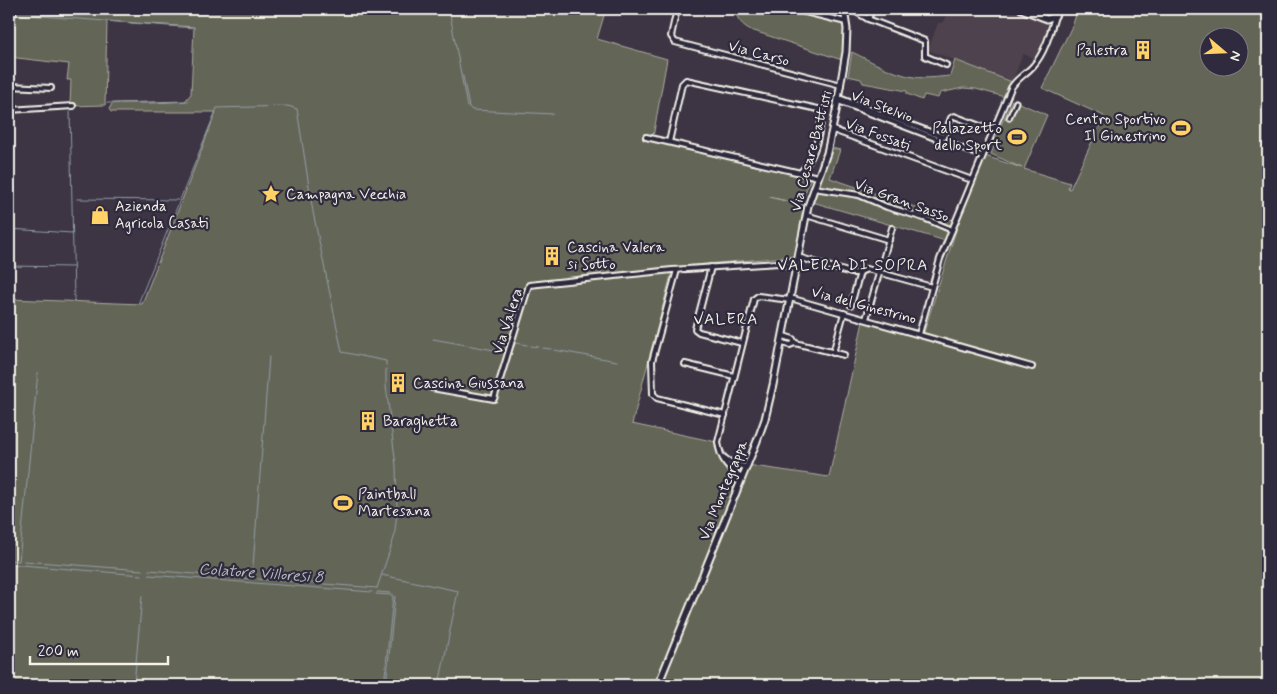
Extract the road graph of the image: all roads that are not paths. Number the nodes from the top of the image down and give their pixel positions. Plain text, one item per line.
1 (14, 9) edge
2 (678, 9) edge
3 (793, 9) edge
4 (844, 9) edge
5 (851, 9) edge
6 (872, 9) edge
7 (1021, 9) edge
8 (1037, 9) edge
9 (1056, 15) edge
10 (1044, 18) junction
11 (868, 19) junction
12 (846, 22) junction
13 (9, 24) edge
14 (946, 64) dead end
15 (841, 85) junction
16 (9, 86) edge
17 (51, 88) dead end
18 (839, 99) junction
19 (1016, 102) dead end
20 (73, 106) dead end
21 (9, 110) edge
22 (1009, 118) dead end
23 (833, 130) junction
24 (993, 130) junction
25 (944, 136) junction
26 (646, 137) dead end
27 (669, 142) junction
28 (945, 142) junction
29 (982, 156) junction
30 (800, 173) junction
31 (818, 177) junction
32 (972, 180) junction
33 (814, 188) junction
34 (806, 216) junction
35 (892, 228) dead end
36 (952, 230) junction
37 (889, 240) junction
38 (798, 259) junction
39 (778, 263) junction
40 (711, 267) junction
41 (795, 269) junction
42 (677, 270) junction
43 (860, 272) junction
44 (879, 272) junction
45 (932, 287) junction
46 (790, 299) junction
47 (850, 305) dead end
48 (844, 312) junction
49 (866, 319) junction
50 (920, 334) junction
51 (784, 336) junction
52 (782, 343) junction
53 (795, 343) junction
54 (742, 344) junction
55 (833, 352) junction
56 (844, 355) dead end
57 (684, 364) dead end
58 (1032, 367) dead end
59 (734, 376) junction
60 (432, 388) dead end
61 (725, 415) junction
62 (721, 456) junction
63 (746, 467) junction
64 (742, 477) junction
65 (658, 685) edge

1 - 13 street
2 - 15 street, Via Carso
3 - 12 street
4 - 12 street, Via Cesare Battisti
5 - 11 street
6 - 11 street
7 - 10 street
8 - 10 street
9 - 10 street
9 - 24 street, Via del Ginestrino
11 - 14 street
12 - 15 street, Via Cesare Battisti
15 - 18 street, Via Cesare Battisti
16 - 17 street
18 - 23 street, Via Cesare Battisti
18 - 25 street, Via Stelvio
18 - 28 street, Via Stelvio
19 - 22 street
20 - 21 street
23 - 31 street, Via Cesare Battisti
23 - 32 street, Via Fossati
24 - 25 street
24 - 29 street, Via del Ginestrino
25 - 28 street
26 - 27 street
27 - 30 street
27 - 30 street
28 - 29 street, Via Stelvio
29 - 32 street, Via del Ginestrino
30 - 31 street
31 - 33 street, Via Cesare Battisti
32 - 36 street, Via del Ginestrino
33 - 34 street, Via Cesare Battisti
33 - 36 street, Via Gran Sasso
34 - 37 street
34 - 38 street, Via Cesare Battisti
35 - 37 street
36 - 45 street, Via del Ginestrino
37 - 44 street
38 - 39 street, Via Valera
38 - 41 street, Via Cesare Battisti
38 - 43 street
39 - 40 street, Via Valera
39 - 41 street, Via Valera
40 - 42 street, Via Valera
40 - 54 street
41 - 46 street, Via Cesare Battisti
42 - 60 street, Via Valera
42 - 61 street
43 - 44 street
43 - 47 street
44 - 45 street
44 - 49 street
45 - 50 street, Via del Ginestrino
46 - 48 street, Via del Ginestrino
46 - 51 street, Via Montegrappa
46 - 54 street, Via del Ginestrino
48 - 49 street, Via del Ginestrino
48 - 55 street
49 - 50 street, Via del Ginestrino
50 - 58 street
51 - 52 street, Via Montegrappa
51 - 53 street
52 - 53 street
52 - 63 street, Via Montegrappa
53 - 55 street
54 - 59 street
55 - 56 street
57 - 59 street
59 - 61 street
61 - 62 street
62 - 63 street
62 - 64 street
63 - 64 street, Via Montegrappa
64 - 65 street, Via Montegrappa

